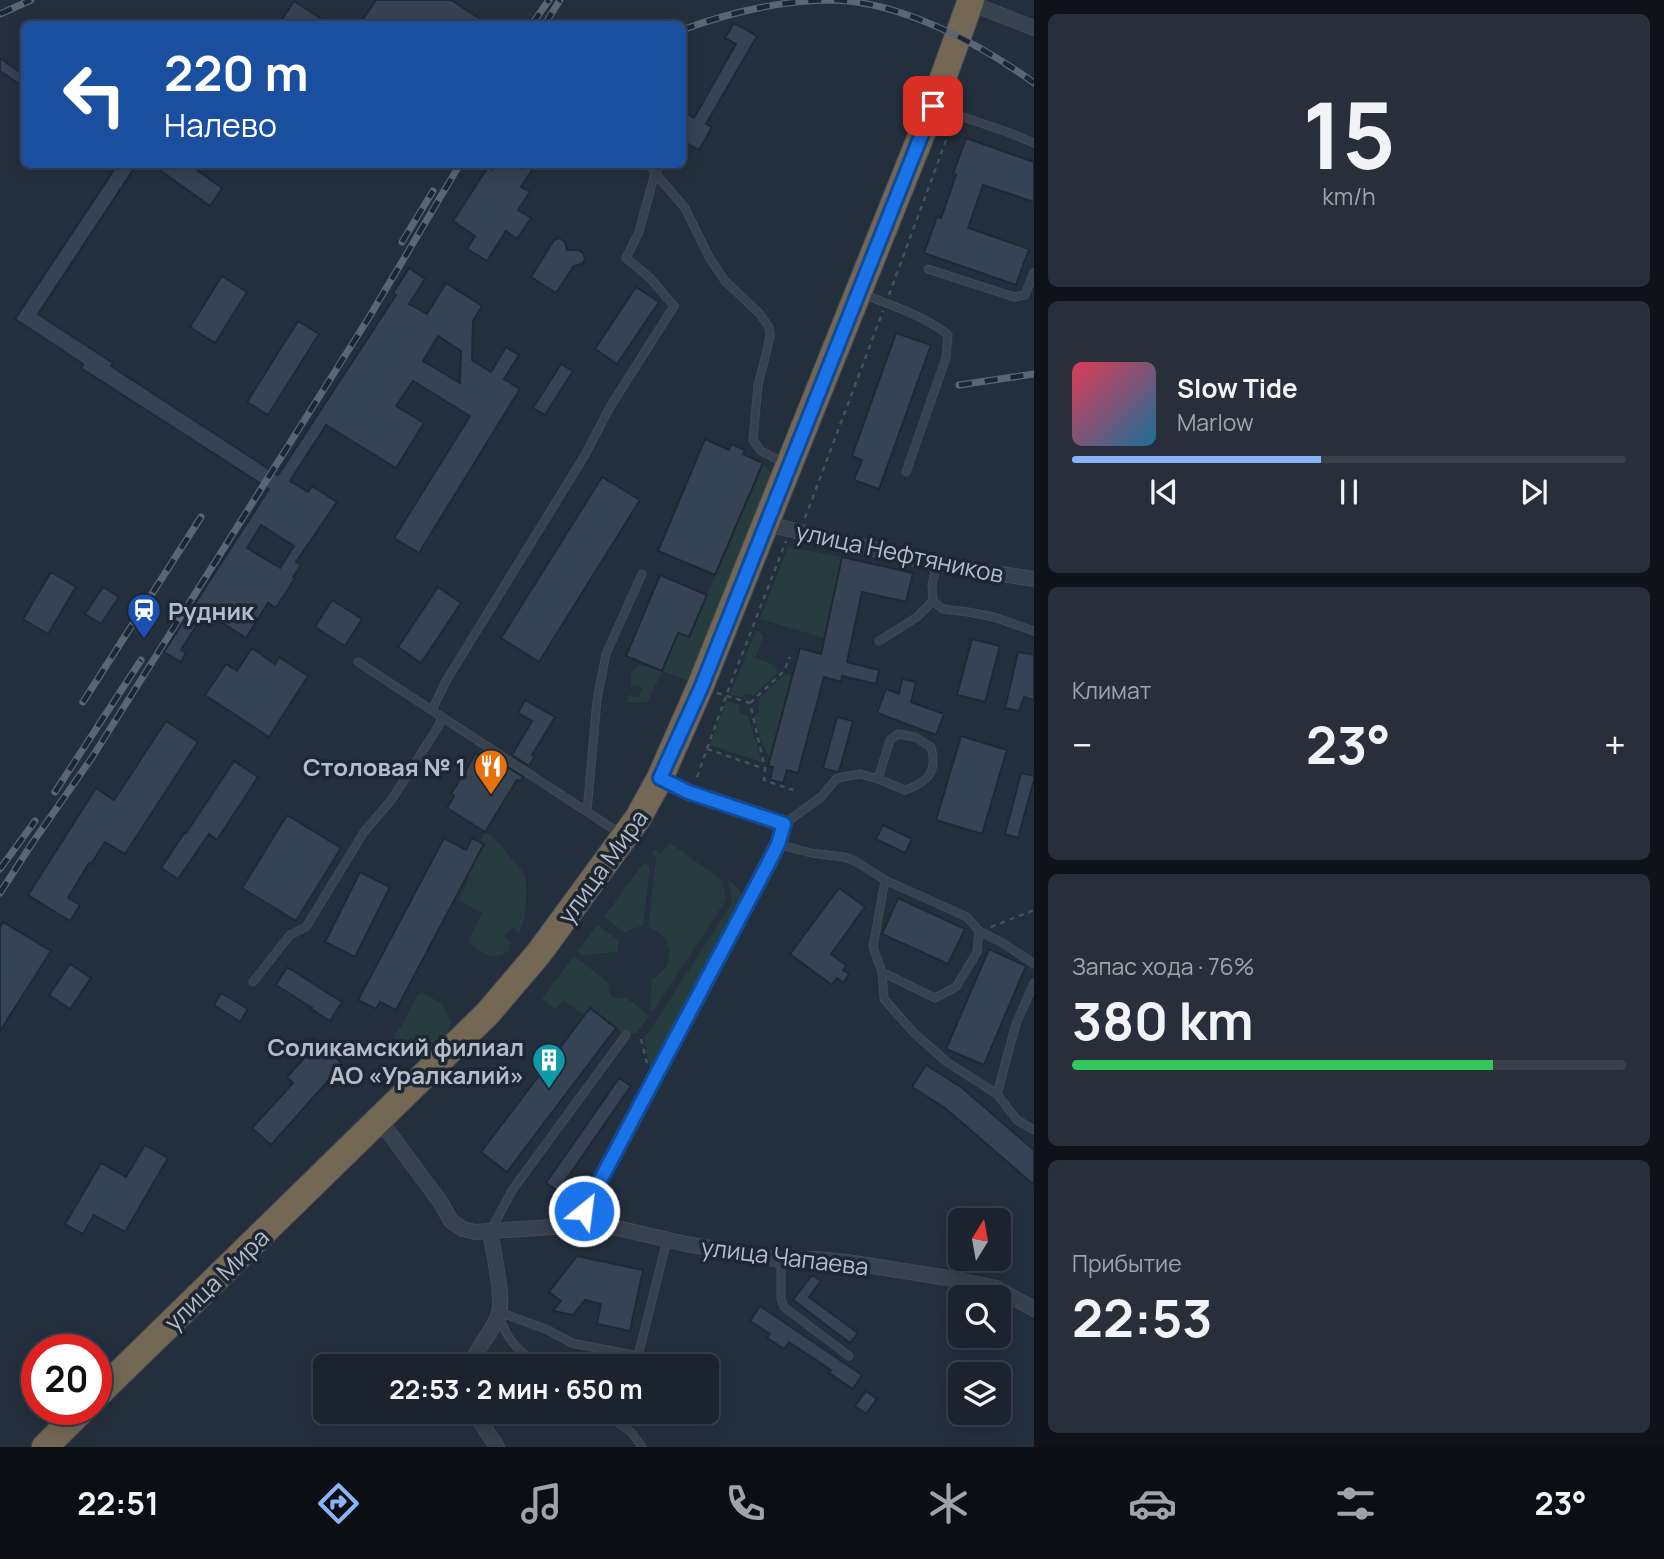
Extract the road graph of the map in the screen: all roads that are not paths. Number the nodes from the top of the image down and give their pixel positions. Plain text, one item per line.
1 (970, 1) edge
2 (1034, 28) edge
3 (944, 110) junction
4 (1034, 143) edge
5 (651, 168) edge
6 (658, 168) edge
7 (655, 173) junction
8 (928, 269) dead end
9 (1034, 272) edge
10 (859, 293) junction
11 (790, 465) junction
12 (906, 472) dead end
13 (778, 527) junction
14 (937, 564) junction
15 (642, 574) dead end
16 (1034, 579) edge
17 (933, 601) junction
18 (1034, 631) edge
19 (878, 640) dead end
20 (358, 662) dead end
21 (432, 710) junction
22 (442, 717) junction
23 (660, 778) junction
24 (878, 779) junction
25 (587, 811) junction
26 (784, 824) junction
27 (625, 837) junction
28 (778, 844) junction
29 (885, 880) junction
30 (979, 932) junction
31 (1034, 964) edge
32 (882, 972) junction
33 (253, 982) dead end
34 (1034, 983) edge
35 (626, 1035) dead end
36 (997, 1094) junction
37 (379, 1119) junction
38 (1034, 1130) edge
39 (576, 1226) junction
40 (490, 1231) junction
41 (667, 1240) junction
42 (781, 1260) junction
43 (1034, 1309) edge
44 (499, 1312) junction
45 (475, 1354) edge
46 (525, 1354) edge
47 (849, 1356) dead end
48 (112, 1380) edge
49 (482, 1424) edge
50 (620, 1424) edge
51 (67, 1425) edge
52 (45, 1447) edge
53 (497, 1447) edge
54 (642, 1447) edge

1 - 2 street
1 - 3 highway, улица Мира
3 - 4 lane
3 - 10 highway, улица Мира
5 - 7 lane
6 - 7 lane
7 - 11 lane
7 - 21 lane
8 - 9 lane
10 - 11 highway, улица Мира
10 - 12 lane
11 - 13 highway, улица Мира
13 - 14 street, улица Нефтяников
13 - 23 highway, улица Мира
14 - 16 street, улица Нефтяников
14 - 17 lane
15 - 25 lane
17 - 18 lane
17 - 19 lane
20 - 21 lane
21 - 22 lane
22 - 25 lane
22 - 33 lane
23 - 26 lane
23 - 27 highway, улица Мира
24 - 24 lane
24 - 26 lane
25 - 27 lane
26 - 28 lane
27 - 37 highway, улица Мира
28 - 29 lane
28 - 39 lane
29 - 30 lane
29 - 32 lane
30 - 31 lane
30 - 32 lane
32 - 36 lane
34 - 36 lane
35 - 40 lane
36 - 38 lane
37 - 40 street, улица Чапаева
37 - 48 highway, улица Мира
39 - 40 street, улица Чапаева
39 - 41 street, улица Чапаева
40 - 44 street
41 - 42 street, улица Чапаева
41 - 44 lane
42 - 43 street, улица Чапаева
42 - 47 lane
44 - 45 street
44 - 46 lane
49 - 53 street
50 - 54 lane
51 - 52 highway

